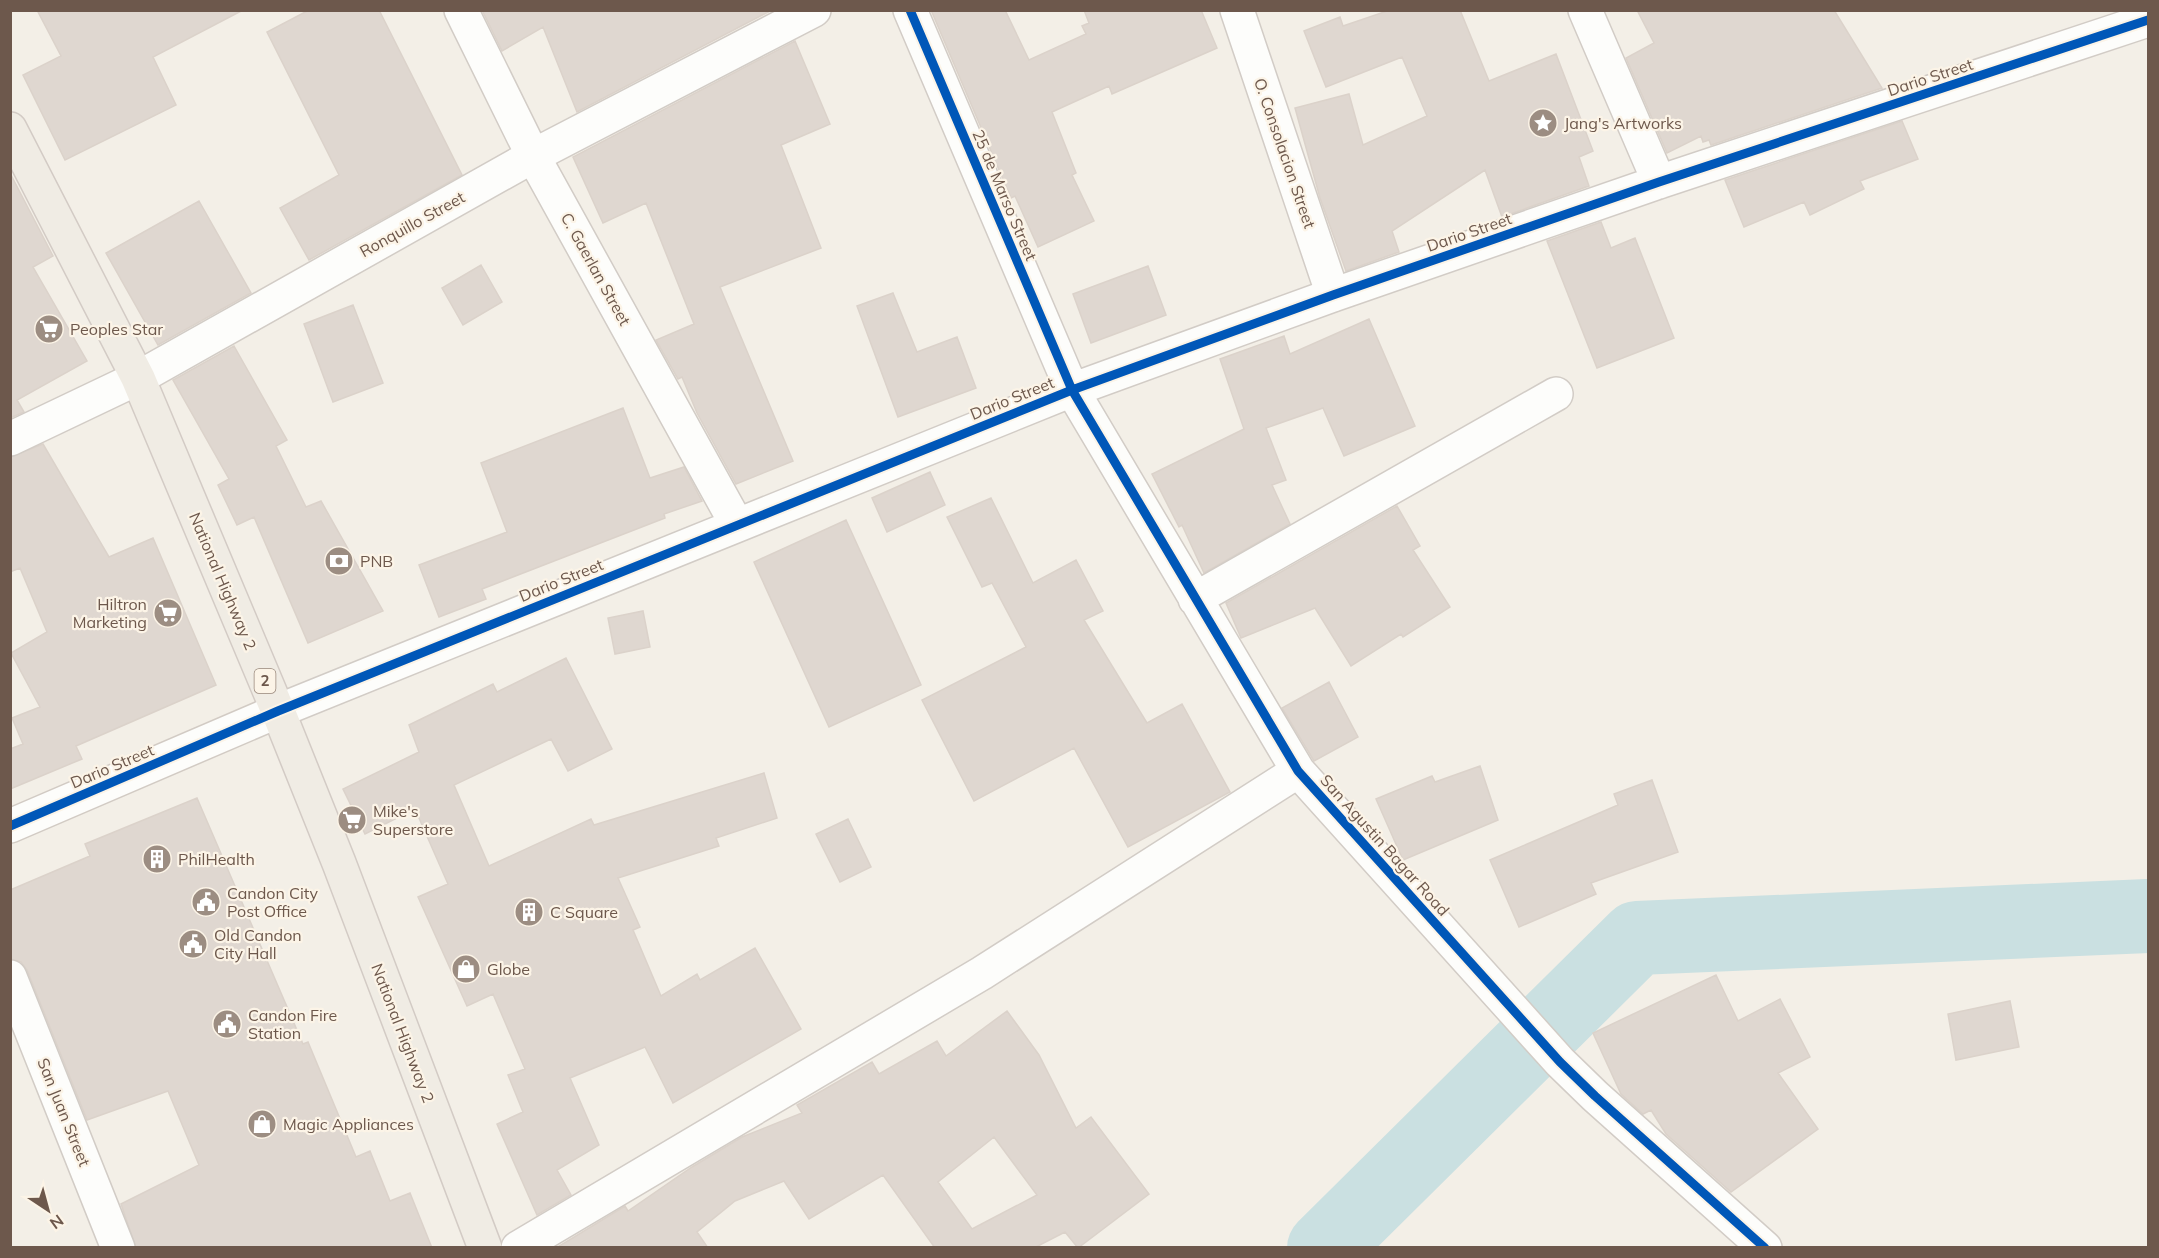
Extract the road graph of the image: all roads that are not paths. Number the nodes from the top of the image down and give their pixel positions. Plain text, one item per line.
1 (461, 10) edge
2 (814, 10) edge
3 (910, 10) edge
4 (1237, 10) edge
5 (1585, 10) edge
6 (2148, 20) edge
7 (10, 129) edge
8 (533, 156) junction
9 (1659, 182) junction
10 (1333, 295) junction
11 (138, 378) junction
12 (1072, 390) junction
13 (1556, 394) dead end
14 (10, 439) edge
15 (737, 525) junction
16 (1195, 599) junction
17 (278, 711) junction
18 (1298, 771) junction
19 (10, 826) edge
20 (10, 977) edge
21 (118, 1248) edge
22 (485, 1248) edge
23 (518, 1248) edge
24 (1765, 1248) edge

1 - 8 street, C. Gaerlan Street
2 - 8 street, Ronquillo Street
3 - 12 street, 25 de Marso Street
4 - 10 street, O. Consolacion Street
5 - 9 street
6 - 9 street, Dario Street
7 - 11 main road, National Highway 2 / 2
8 - 11 street, Ronquillo Street
8 - 15 street, C. Gaerlan Street
9 - 10 street, Dario Street
10 - 12 street, Dario Street
11 - 14 street, Ronquillo Street
11 - 17 main road, National Highway 2 / 2
12 - 15 street, Dario Street
12 - 16 street, San Agustin Bagar Road
13 - 16 street
15 - 17 street, Dario Street
16 - 18 street, San Agustin Bagar Road
17 - 19 street, Dario Street
17 - 22 main road, National Highway 2 / 2
18 - 23 street
18 - 24 street, San Agustin Bagar Road
20 - 21 street, San Juan Street

